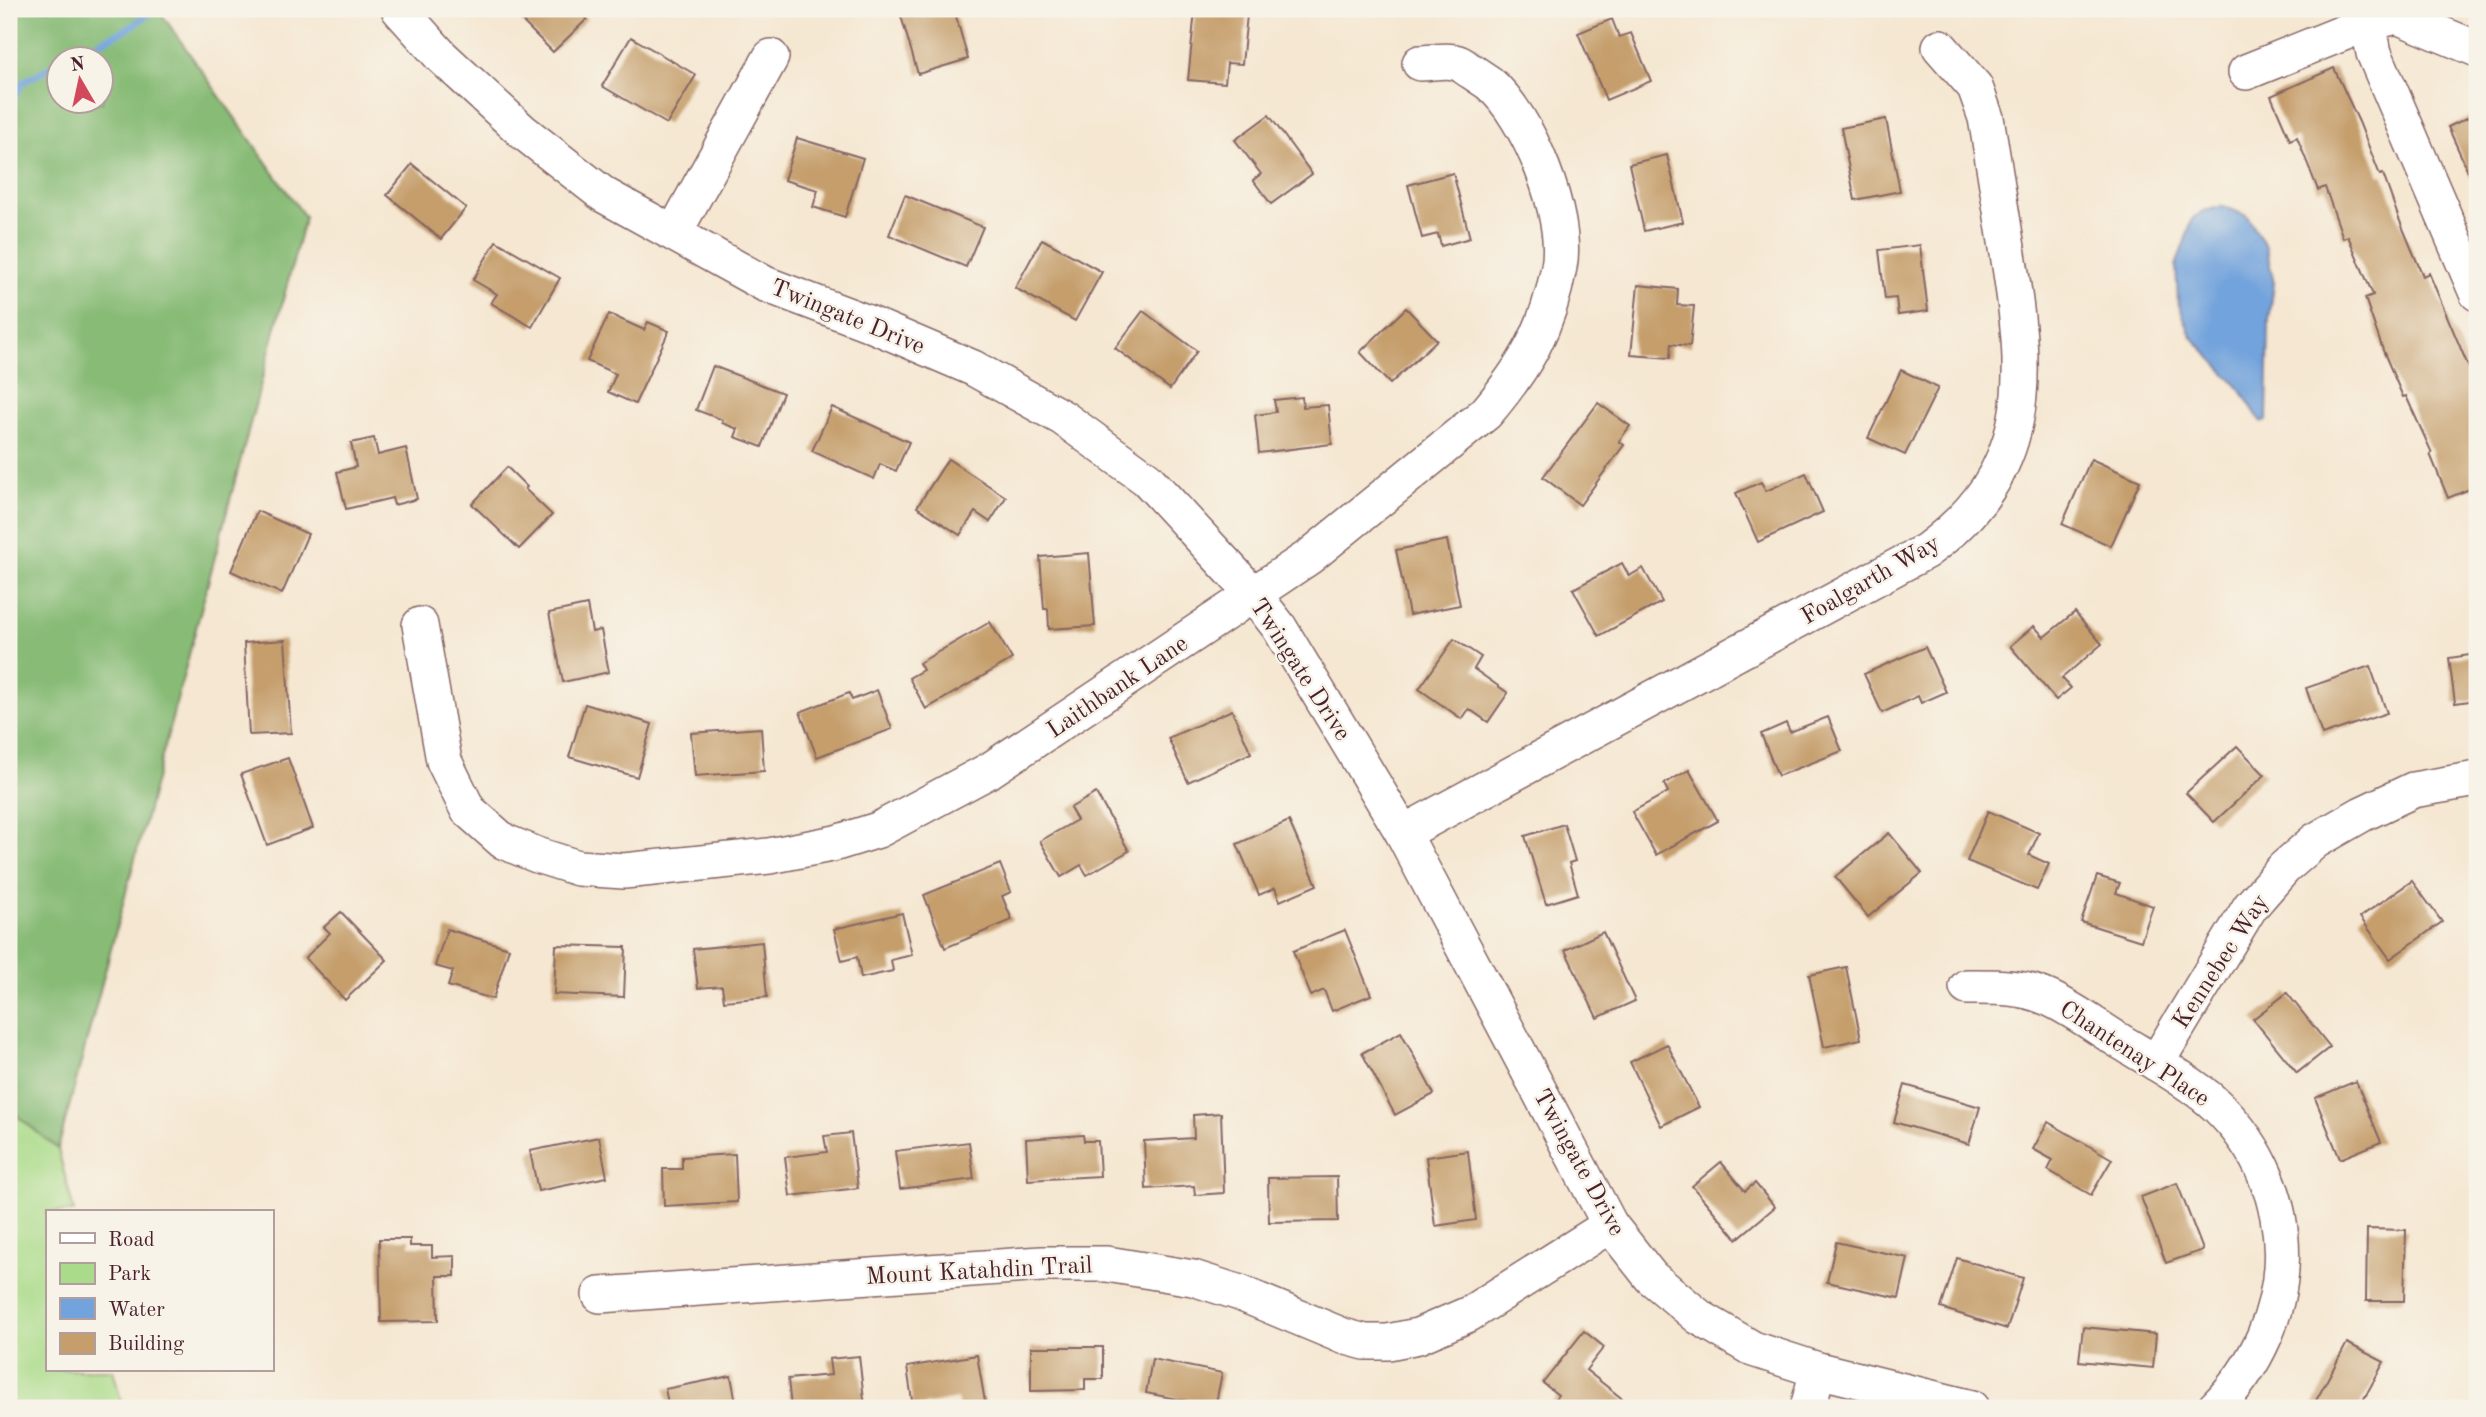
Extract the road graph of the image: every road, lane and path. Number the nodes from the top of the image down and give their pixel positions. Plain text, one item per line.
1 (399, 9) edge
2 (2368, 23) junction
3 (1940, 47) dead end
4 (2477, 49) edge
5 (772, 57) dead end
6 (1420, 63) dead end
7 (2246, 72) dead end
8 (674, 233) junction
9 (2477, 293) edge
10 (1254, 595) junction
11 (420, 625) dead end
12 (2477, 779) edge
13 (1403, 833) junction
14 (1967, 987) dead end
15 (2156, 1063) junction
16 (1610, 1225) junction
17 (600, 1295) dead end
18 (1818, 1370) junction
19 (1808, 1408) edge
20 (1972, 1408) edge
21 (2215, 1408) edge

1 - 8 street, Twingate Drive
2 - 4 street
2 - 7 street
2 - 9 street
3 - 13 street, Foalgarth Way
5 - 8 street
6 - 10 street, Laithbank Lane
8 - 10 street, Twingate Drive
10 - 11 street, Laithbank Lane
10 - 13 street, Twingate Drive
12 - 15 street, Kennebec Way
13 - 16 street, Twingate Drive
14 - 15 street, Chantenay Place
15 - 21 street, Chantenay Place
16 - 17 street, Mount Katahdin Trail
16 - 18 street, Twingate Drive
18 - 19 street
18 - 20 street, Twingate Drive

